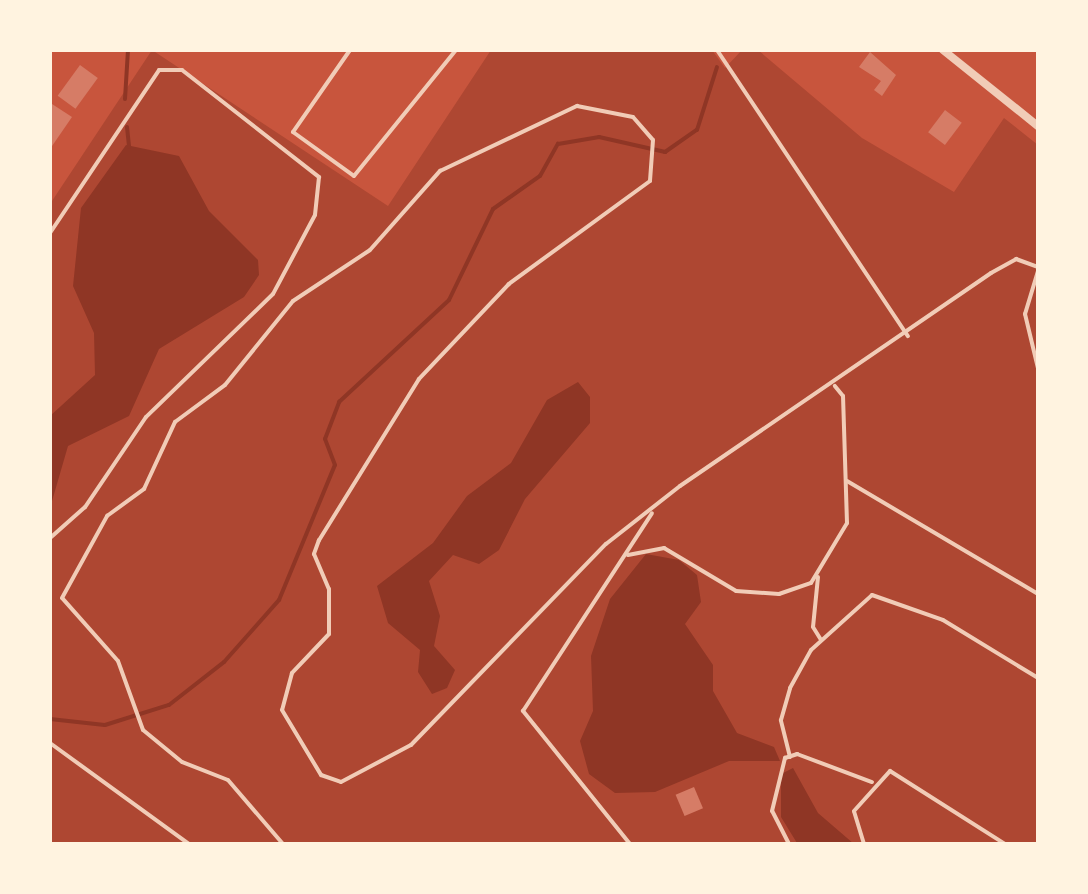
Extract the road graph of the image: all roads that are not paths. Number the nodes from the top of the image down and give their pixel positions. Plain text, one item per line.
1 (350, 50) edge
2 (456, 50) edge
3 (717, 50) edge
4 (942, 50) edge
5 (1038, 126) edge
6 (50, 234) edge
7 (1038, 269) edge
8 (908, 336) junction
9 (1038, 368) edge
10 (834, 384) junction
11 (846, 481) junction
12 (654, 509) junction
13 (50, 538) edge
14 (628, 555) junction
15 (818, 573) junction
16 (1038, 594) edge
17 (821, 641) junction
18 (1038, 678) edge
19 (50, 743) edge
20 (790, 757) junction
21 (874, 783) junction
22 (189, 844) edge
23 (284, 844) edge
24 (630, 844) edge
25 (788, 844) edge
26 (864, 844) edge
27 (1005, 844) edge

1 - 2 lane
3 - 8 lane
4 - 5 street
6 - 13 lane
7 - 8 lane
7 - 9 lane
8 - 10 lane
10 - 11 lane
10 - 12 lane
11 - 15 lane
11 - 16 lane
12 - 14 lane
12 - 23 lane
14 - 15 lane
14 - 24 lane
15 - 17 lane
17 - 18 lane
17 - 20 lane
19 - 22 lane
20 - 21 lane
20 - 25 lane
21 - 26 lane
21 - 27 lane

